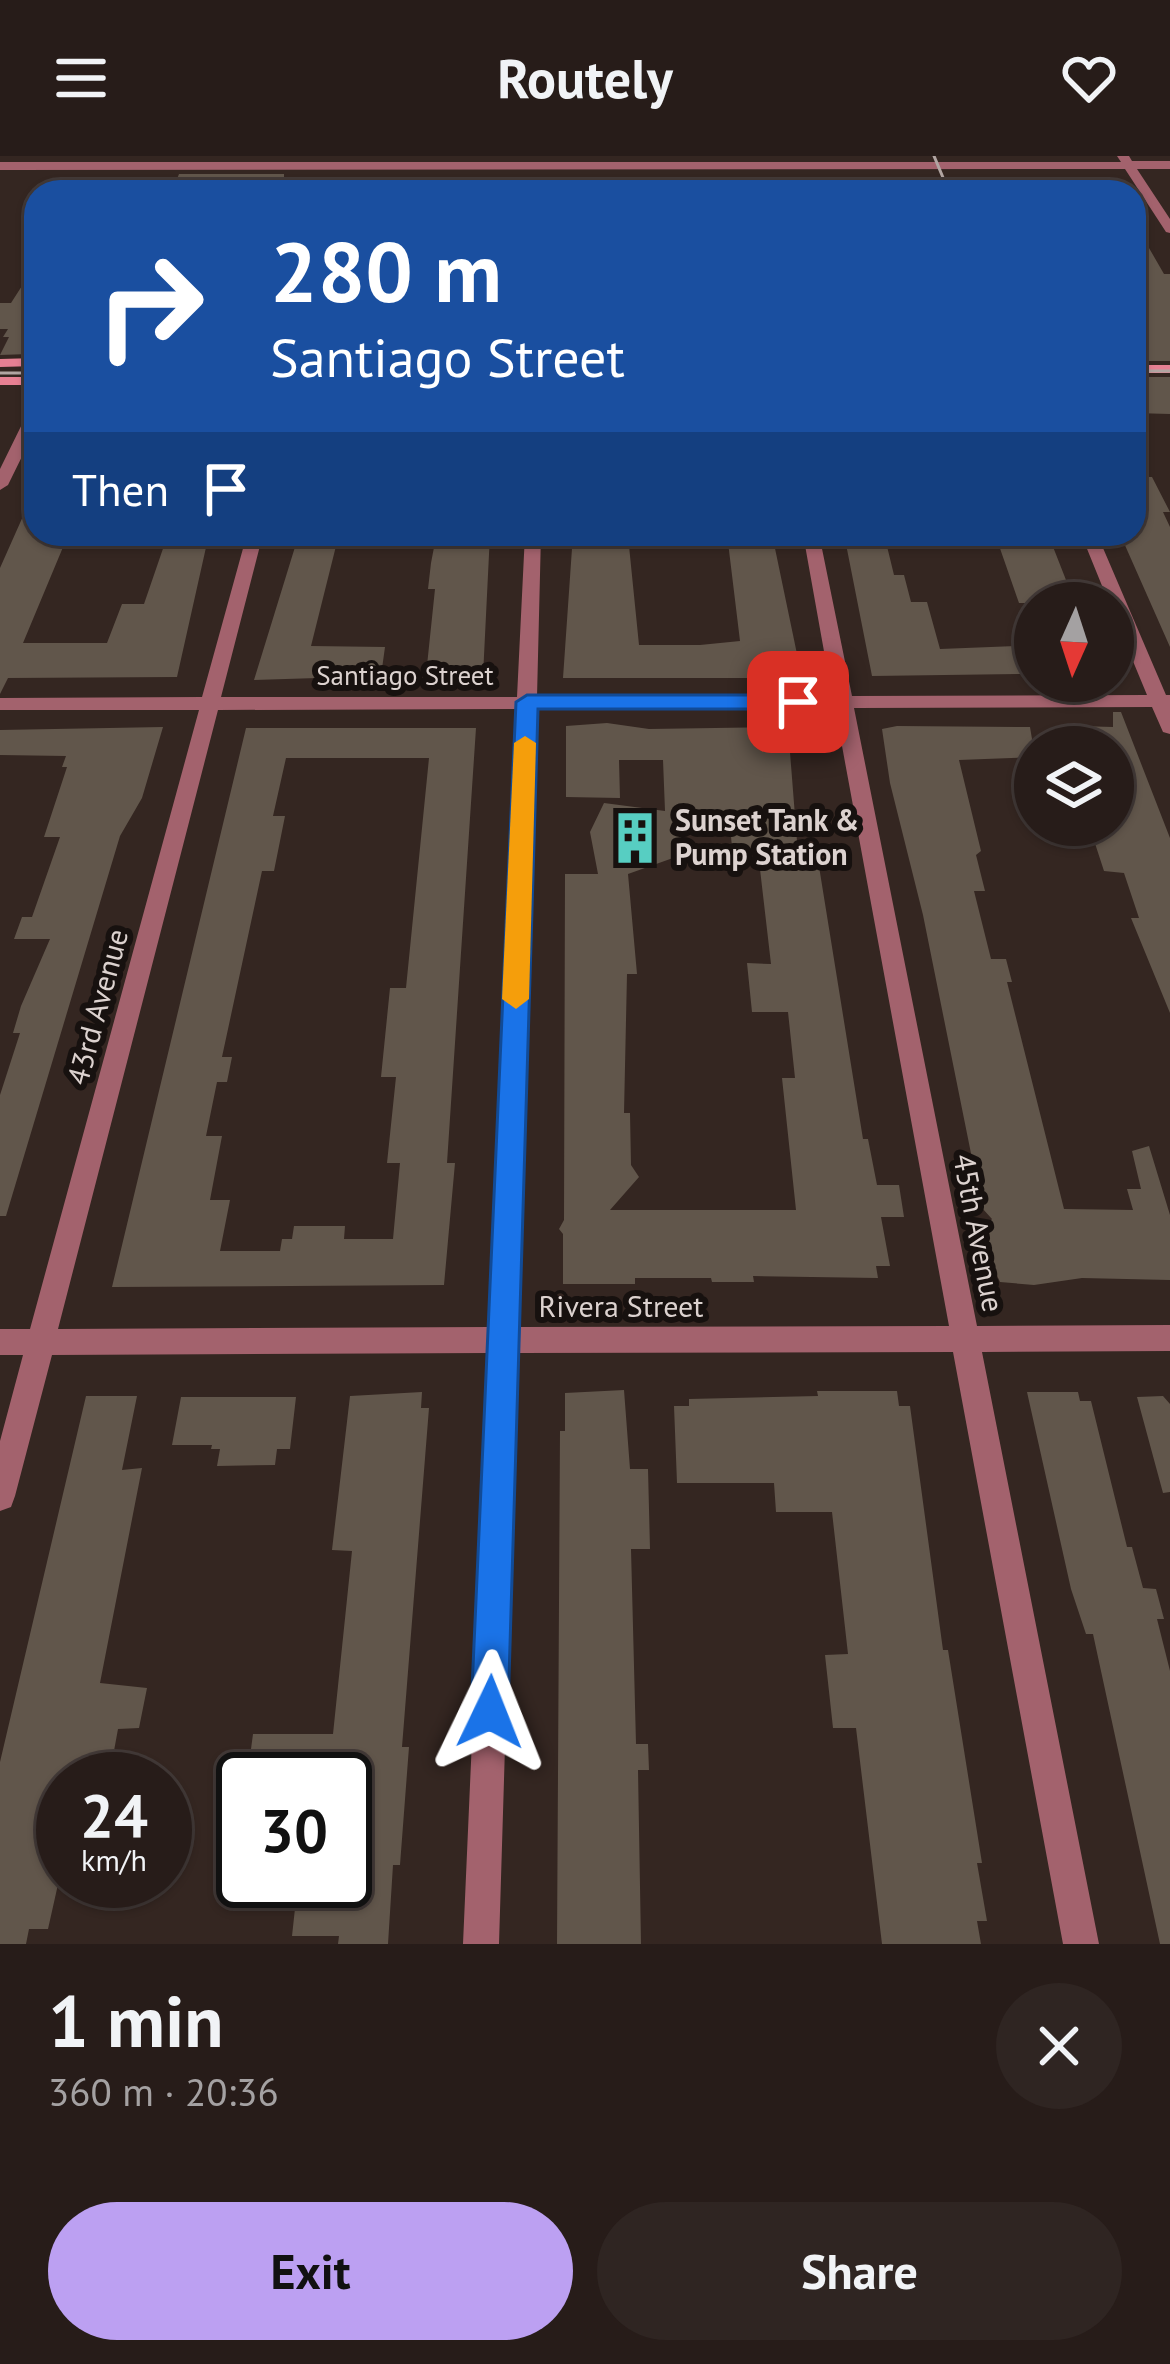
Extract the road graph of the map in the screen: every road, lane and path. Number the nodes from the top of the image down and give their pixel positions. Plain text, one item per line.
1 (1126, 160) edge
2 (158, 165) edge
3 (935, 165) edge
4 (1170, 165) edge
5 (0, 166) edge
6 (352, 166) edge
7 (546, 166) edge
8 (741, 167) edge
9 (1146, 191) edge
10 (1170, 229) edge
11 (24, 436) edge
12 (0, 485) edge
13 (252, 546) edge
14 (533, 546) edge
15 (813, 546) edge
16 (1094, 546) edge
17 (1164, 701) edge
18 (527, 702) junction
19 (843, 702) junction
20 (210, 703) junction
21 (0, 704) edge
22 (1170, 728) edge
23 (1170, 1338) edge
24 (965, 1339) junction
25 (503, 1340) junction
26 (0, 1342) edge
27 (41, 1342) junction
28 (0, 1496) edge
29 (481, 1944) edge
30 (1081, 1944) edge

1 - 3 street
1 - 4 street
2 - 5 street
2 - 6 street
3 - 8 street
6 - 7 street
7 - 8 street
9 - 10 street
11 - 12 street
13 - 20 street, 43rd Avenue
14 - 18 street
15 - 19 street, 45th Avenue
16 - 17 street
17 - 19 street, Santiago Street
17 - 22 street
18 - 19 street, Santiago Street
18 - 20 street, Santiago Street
18 - 25 street
19 - 24 street, 45th Avenue
20 - 21 street, Santiago Street
20 - 27 street, 43rd Avenue
23 - 24 street, Rivera Street
24 - 25 street, Rivera Street
24 - 30 street, 45th Avenue
25 - 27 street, Rivera Street
25 - 29 street
26 - 27 street, Rivera Street
27 - 28 street, 43rd Avenue

